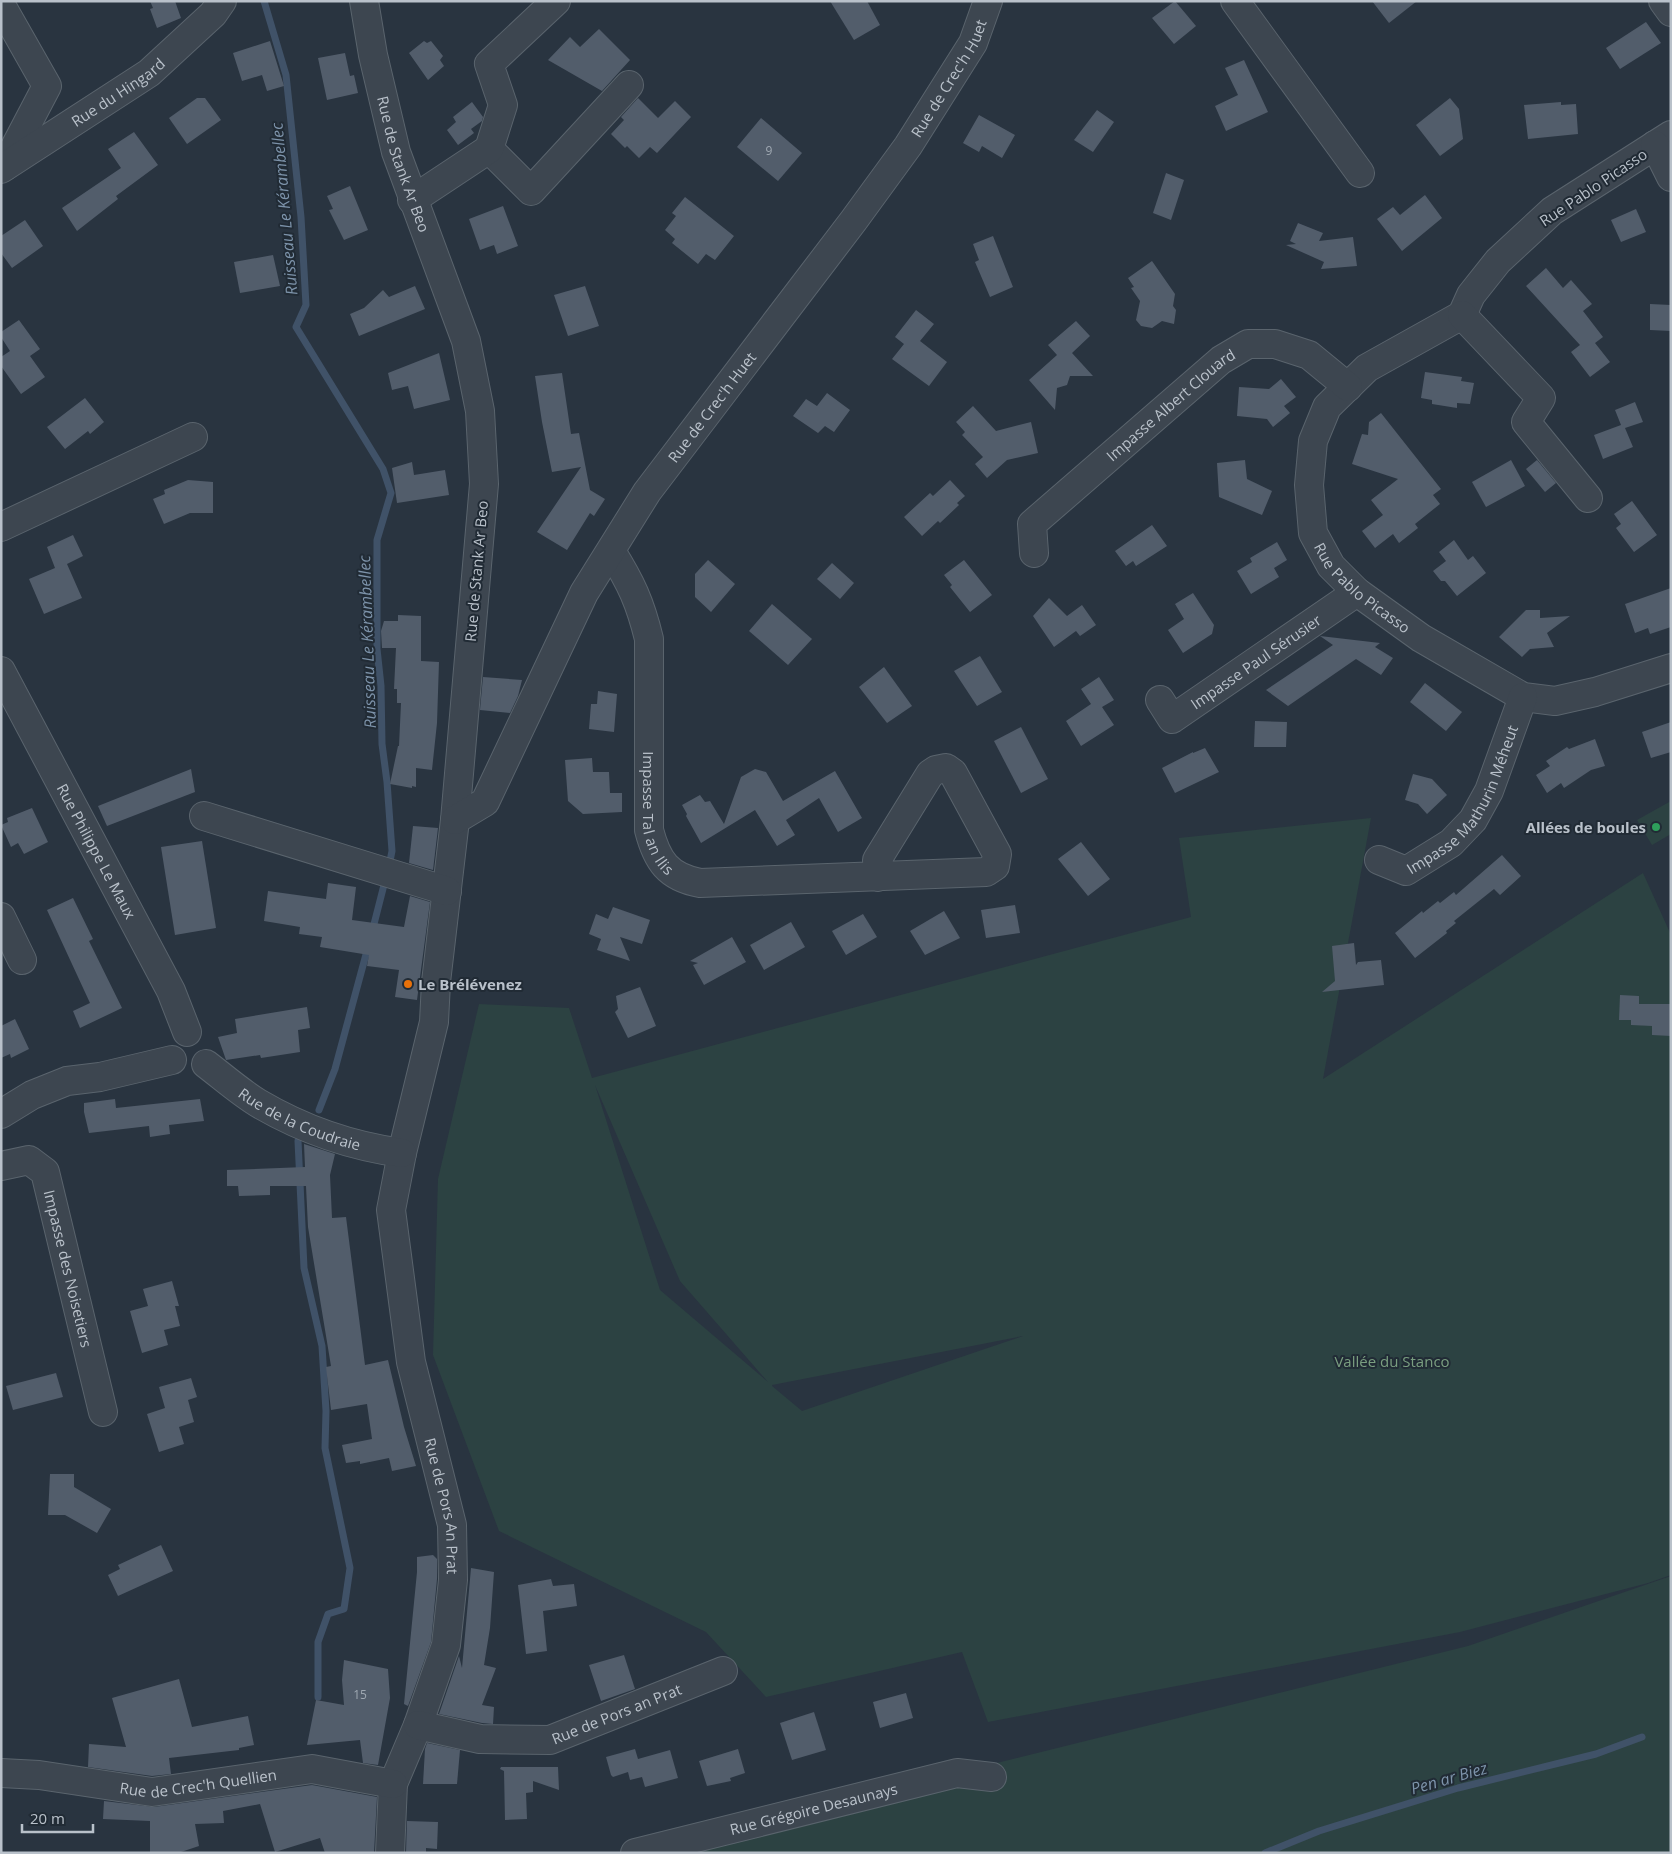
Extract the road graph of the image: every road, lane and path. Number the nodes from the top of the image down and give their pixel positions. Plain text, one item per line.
1 (222, 1) edge
2 (364, 1) edge
3 (556, 1) edge
4 (988, 1) edge
5 (1235, 1) edge
6 (1663, 1) edge
7 (1, 5) edge
8 (1671, 12) edge
9 (629, 85) dead end
10 (1663, 140) edge
11 (489, 149) junction
12 (3, 168) edge
13 (1360, 173) dead end
14 (1671, 178) edge
15 (412, 200) junction
16 (1462, 315) junction
17 (1348, 387) junction
18 (193, 437) dead end
19 (1588, 498) dead end
20 (1, 527) edge
21 (611, 550) junction
22 (1034, 553) dead end
23 (1357, 592) junction
24 (1671, 668) edge
25 (1, 671) edge
26 (1523, 696) junction
27 (1160, 700) dead end
28 (204, 816) dead end
29 (455, 820) junction
30 (1379, 860) dead end
31 (878, 877) junction
32 (447, 891) junction
33 (1, 917) edge
34 (22, 960) dead end
35 (188, 1032) junction
36 (172, 1060) junction
37 (206, 1064) junction
38 (1, 1114) edge
39 (402, 1153) junction
40 (1, 1166) edge
41 (103, 1412) dead end
42 (723, 1671) dead end
43 (418, 1725) junction
44 (1, 1774) edge
45 (992, 1776) dead end
46 (393, 1784) junction
47 (390, 1853) edge
48 (635, 1853) edge

1 - 12 street, Rue du Hingard
2 - 15 street, Rue de Stank Ar Beo
3 - 11 street
4 - 21 street, Rue de Crec'h Huet
5 - 13 street
6 - 8 street
7 - 12 street
9 - 11 street
10 - 14 street
10 - 16 street, Rue Pablo Picasso
11 - 15 street
15 - 29 street, Rue de Stank Ar Beo
16 - 17 street, Rue Pablo Picasso
16 - 19 street
17 - 22 street, Impasse Albert Clouard
17 - 23 street, Rue Pablo Picasso
18 - 20 street
21 - 29 street, Rue de Crec'h Huet
21 - 31 street, Impasse Tal an Ilis
23 - 26 street, Rue Pablo Picasso
23 - 27 street, Impasse Paul Sérusier
24 - 26 street, Rue Pablo Picasso
25 - 35 street, Rue Philippe Le Maux
26 - 30 street, Impasse Mathurin Méheut
28 - 32 street
29 - 32 street, Rue de Stank Ar Beo
31 - 31 street, Impasse Tal an Ilis
32 - 39 street, Rue de Stank Ar Beo
33 - 34 street
35 - 36 street
35 - 37 street
36 - 37 street
36 - 38 street
37 - 39 street, Rue de la Coudraie
39 - 43 street, Rue de Pors An Prat
40 - 41 street, Impasse des Noisetiers
42 - 43 street, Rue de Pors an Prat
43 - 46 street, Rue de Pors An Prat
44 - 46 street, Rue de Crec'h Quellien
45 - 48 street, Rue Grégoire Desaunays
46 - 47 street, Rue de Pors An Prat

